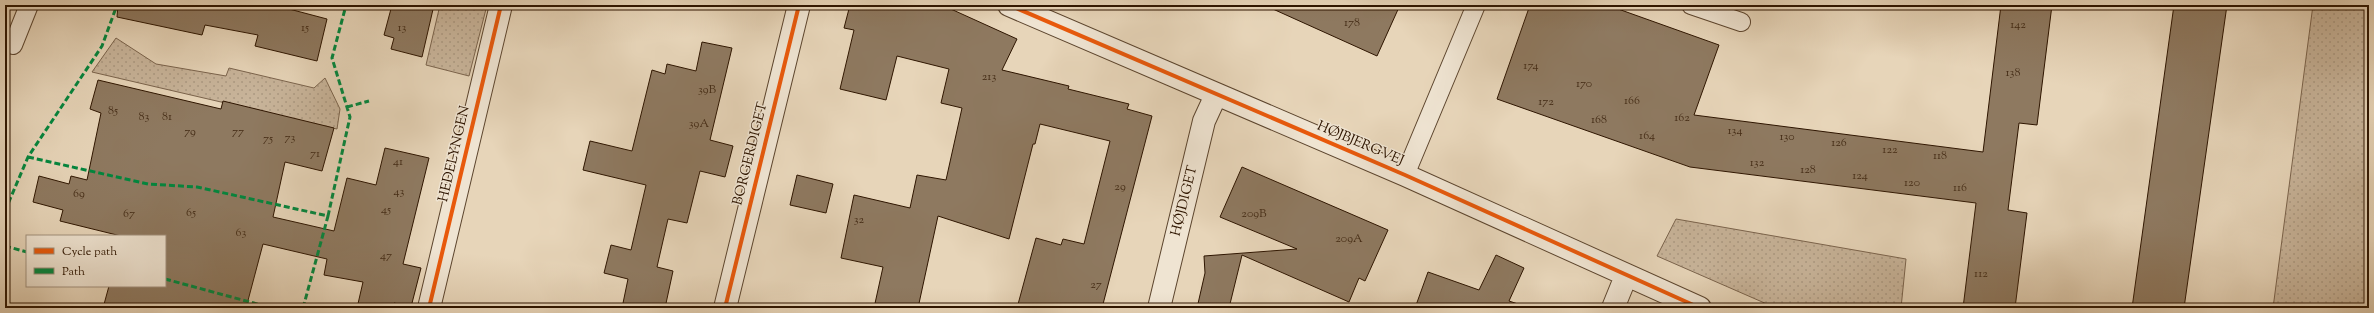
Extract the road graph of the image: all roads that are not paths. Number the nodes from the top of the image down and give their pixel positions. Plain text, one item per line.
1 (29, 5) edge
2 (501, 5) edge
3 (799, 5) edge
4 (1009, 5) edge
5 (1476, 5) edge
6 (1691, 5) edge
7 (1741, 22) dead end
8 (13, 45) dead end
9 (1216, 95) junction
10 (1405, 175) junction
11 (1626, 276) junction
12 (429, 308) edge
13 (725, 308) edge
14 (1159, 308) edge
15 (1613, 308) edge
16 (1700, 308) edge

1 - 8 lane
2 - 12 street, HEDELYNGEN
3 - 13 street, BORGERDIGET
4 - 9 street, HØJBJERGVEJ
5 - 10 lane
6 - 7 lane
9 - 10 street, HØJBJERGVEJ
9 - 14 street, HØJDIGET
10 - 11 street, HØJBJERGVEJ
11 - 15 street
11 - 16 street, HØJBJERGVEJ

